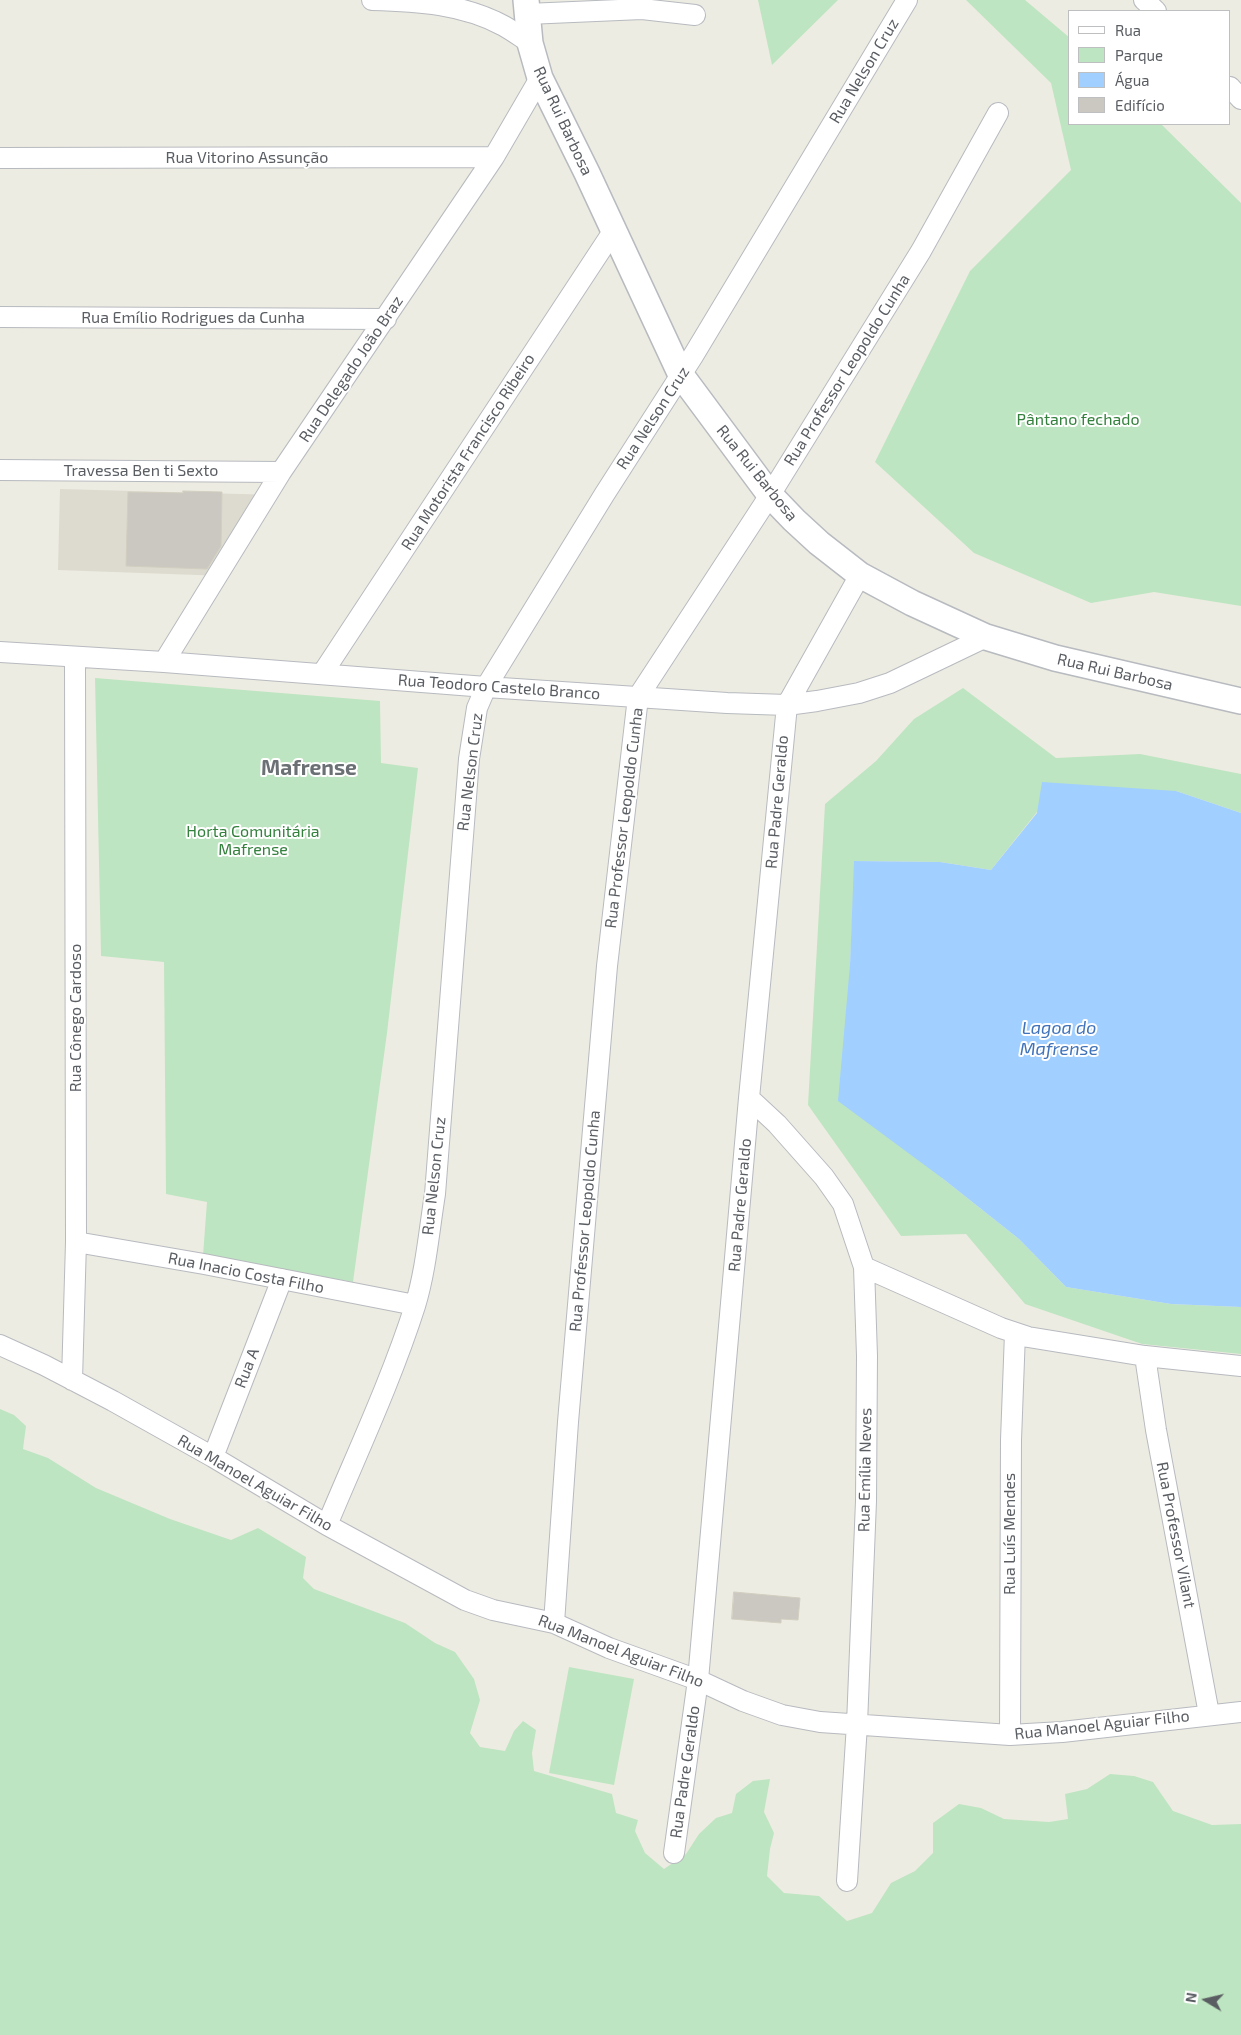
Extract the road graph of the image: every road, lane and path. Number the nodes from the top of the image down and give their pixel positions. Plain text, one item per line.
1 (372, 0) edge
2 (907, 0) edge
3 (1144, 0) edge
4 (527, 7) edge
5 (1155, 10) edge
6 (695, 15) dead end
7 (530, 43) junction
8 (540, 78) junction
9 (1231, 88) edge
10 (1241, 99) edge
11 (998, 113) dead end
12 (494, 157) junction
13 (0, 158) edge
14 (614, 230) junction
15 (0, 317) edge
16 (386, 318) junction
17 (681, 375) junction
18 (0, 470) edge
19 (281, 472) junction
20 (770, 495) junction
21 (860, 575) junction
22 (986, 637) junction
23 (0, 652) edge
24 (75, 657) junction
25 (164, 662) junction
26 (322, 674) junction
27 (486, 687) junction
28 (638, 697) junction
29 (1241, 700) edge
30 (786, 705) junction
31 (749, 1098) junction
32 (76, 1242) junction
33 (864, 1267) junction
34 (282, 1279) junction
35 (415, 1305) junction
36 (1015, 1333) junction
37 (0, 1345) edge
38 (1145, 1356) junction
39 (1241, 1366) edge
40 (72, 1380) junction
41 (213, 1457) junction
42 (327, 1525) junction
43 (554, 1624) junction
44 (698, 1680) junction
45 (1241, 1712) edge
46 (1209, 1714) junction
47 (857, 1724) junction
48 (1010, 1735) junction
49 (674, 1853) dead end
50 (847, 1880) dead end

1 - 7 street
2 - 17 street, Rua Nelson Cruz
3 - 5 street
4 - 6 street
4 - 7 street, Rua Rui Barbosa
7 - 8 street, Rua Rui Barbosa
8 - 12 street, Rua Delegado João Braz
8 - 14 street, Rua Rui Barbosa
9 - 10 street
11 - 20 street, Rua Professor Leopoldo Cunha
12 - 13 street, Rua Vitorino Assunção
12 - 16 street, Rua Delegado João Braz
14 - 17 street, Rua Rui Barbosa
14 - 26 street, Rua Motorista Francisco Ribeiro
15 - 16 street, Rua Emílio Rodrigues da Cunha
16 - 19 street, Rua Delegado João Braz
17 - 20 street, Rua Rui Barbosa
17 - 27 street, Rua Nelson Cruz
18 - 19 street, Travessa Ben ti Sexto
19 - 25 street, Rua Delegado João Braz
20 - 21 street, Rua Rui Barbosa
20 - 28 street, Rua Professor Leopoldo Cunha
21 - 22 street, Rua Rui Barbosa
21 - 30 street, Rua Padre Geraldo
22 - 29 street, Rua Rui Barbosa
22 - 30 street, Rua Teodoro Castelo Branco
23 - 24 street, Rua Teodoro Castelo Branco
24 - 25 street, Rua Teodoro Castelo Branco
24 - 32 street, Rua Cônego Cardoso
25 - 26 street, Rua Teodoro Castelo Branco
26 - 27 street, Rua Teodoro Castelo Branco
27 - 28 street, Rua Teodoro Castelo Branco
27 - 35 street, Rua Nelson Cruz
28 - 30 street, Rua Teodoro Castelo Branco
28 - 43 street, Rua Professor Leopoldo Cunha
30 - 31 street, Rua Padre Geraldo
31 - 33 street, Rua Emília Neves
31 - 44 street, Rua Padre Geraldo
32 - 34 street, Rua Inacio Costa Filho
32 - 40 street, Rua Cônego Cardoso
33 - 36 street
33 - 47 street, Rua Emília Neves
34 - 35 street, Rua Inacio Costa Filho
34 - 41 street, Rua A
35 - 42 street, Rua Nelson Cruz
36 - 38 street
36 - 48 street, Rua Luís Mendes
37 - 40 street, Rua Manoel Aguiar Filho
38 - 39 street
38 - 46 street, Rua Professor Vilant
40 - 41 street, Rua Manoel Aguiar Filho
41 - 42 street, Rua Manoel Aguiar Filho
42 - 43 street, Rua Manoel Aguiar Filho
43 - 44 street, Rua Manoel Aguiar Filho
44 - 47 street, Rua Manoel Aguiar Filho
44 - 49 street, Rua Padre Geraldo
45 - 46 street, Rua Manoel Aguiar Filho
46 - 48 street, Rua Manoel Aguiar Filho
47 - 48 street, Rua Manoel Aguiar Filho
47 - 50 street, Rua Emília Neves

